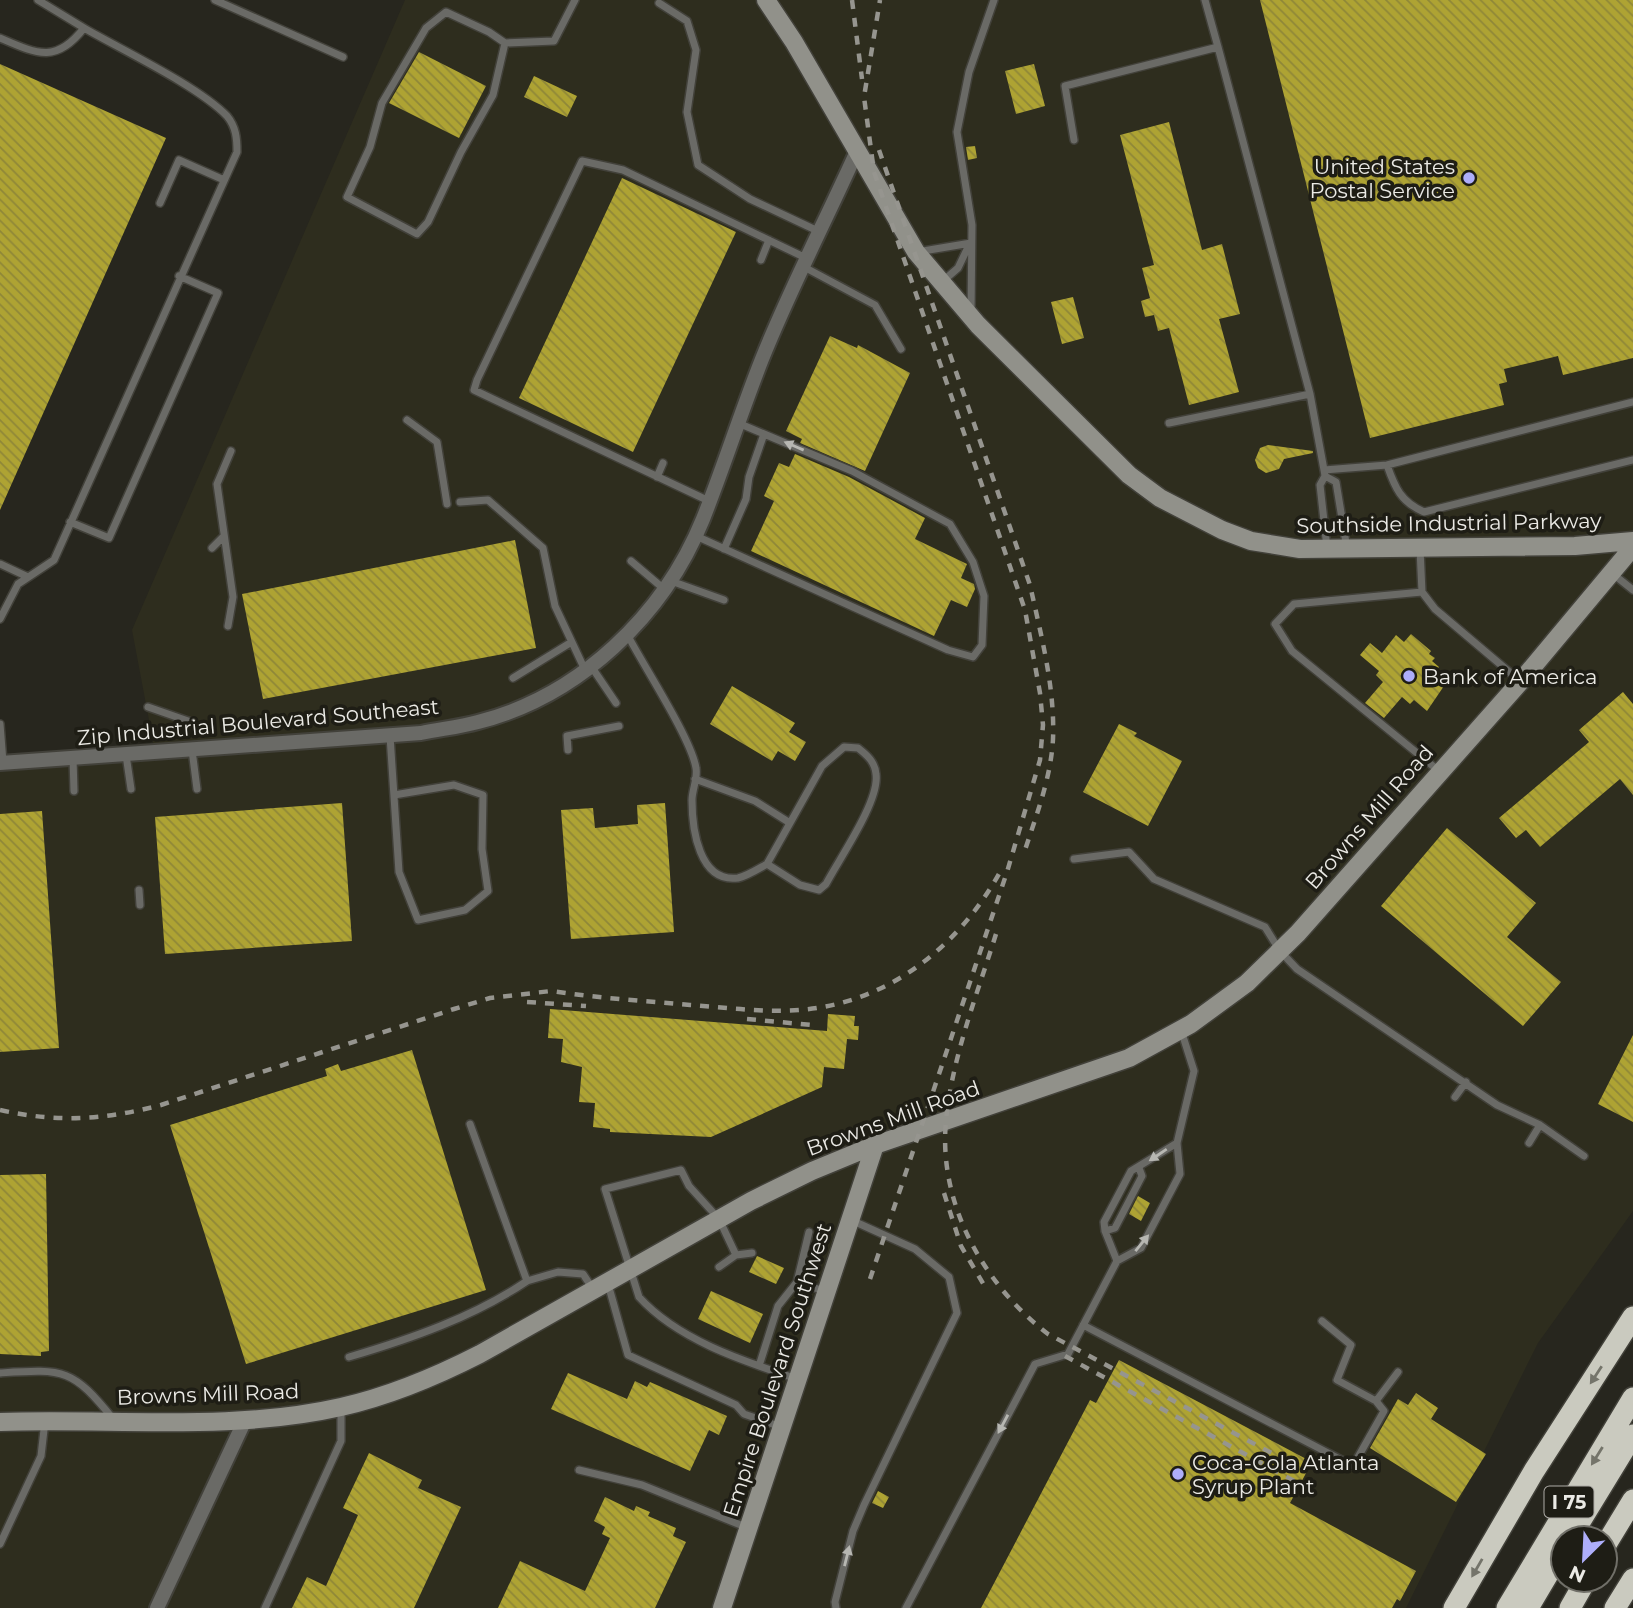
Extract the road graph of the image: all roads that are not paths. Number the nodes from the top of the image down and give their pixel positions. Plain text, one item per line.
1 (38, 0) edge
2 (215, 0) edge
3 (575, 0) edge
4 (766, 0) edge
5 (994, 0) edge
6 (1205, 0) edge
7 (659, 3) dead end
8 (84, 28) junction
9 (0, 38) edge
10 (505, 43) junction
11 (1218, 47) junction
12 (343, 57) dead end
13 (1074, 140) dead end
14 (858, 151) junction
15 (224, 180) junction
16 (160, 203) dead end
17 (820, 232) junction
18 (769, 240) junction
19 (971, 243) junction
20 (916, 253) junction
21 (761, 260) dead end
22 (806, 263) junction
23 (179, 276) junction
24 (942, 282) junction
25 (971, 317) junction
26 (901, 349) dead end
27 (1310, 394) junction
28 (1633, 401) edge
29 (407, 420) dead end
30 (738, 423) junction
31 (1169, 423) dead end
32 (764, 434) junction
33 (231, 451) dead end
34 (1633, 460) edge
35 (663, 463) dead end
36 (1387, 465) junction
37 (1324, 473) junction
38 (657, 477) junction
39 (709, 501) junction
40 (460, 502) dead end
41 (447, 504) dead end
42 (70, 522) junction
43 (224, 536) junction
44 (695, 536) junction
45 (1633, 541) edge
46 (1633, 547) edge
47 (212, 548) dead end
48 (724, 549) junction
49 (1420, 549) junction
50 (1328, 550) junction
51 (1347, 550) junction
52 (631, 561) dead end
53 (0, 564) edge
54 (1613, 574) junction
55 (28, 577) junction
56 (668, 585) junction
57 (1633, 590) edge
58 (1422, 592) junction
59 (724, 600) dead end
60 (0, 619) edge
61 (228, 626) dead end
62 (627, 635) junction
63 (570, 643) junction
64 (588, 668) junction
65 (513, 678) dead end
66 (1521, 681) junction
67 (616, 703) dead end
68 (148, 707) dead end
69 (191, 722) dead end
70 (0, 724) edge
71 (619, 726) dead end
72 (390, 735) junction
73 (192, 749) junction
74 (568, 750) dead end
75 (126, 754) junction
76 (73, 758) junction
77 (2, 763) edge
78 (1439, 771) junction
79 (695, 779) junction
80 (131, 789) dead end
81 (197, 789) dead end
82 (74, 791) dead end
83 (394, 795) junction
84 (790, 823) junction
85 (1074, 859) dead end
86 (767, 864) junction
87 (139, 890) dead end
88 (140, 905) dead end
89 (1280, 951) junction
90 (1181, 1030) junction
91 (1466, 1082) junction
92 (1455, 1097) dead end
93 (470, 1124) dead end
94 (1540, 1125) junction
95 (1177, 1143) junction
96 (1529, 1143) dead end
97 (875, 1145) junction
98 (1584, 1156) dead end
99 (1139, 1167) junction
100 (719, 1219) junction
101 (851, 1220) junction
102 (1105, 1231) junction
103 (809, 1232) dead end
104 (752, 1253) dead end
105 (736, 1255) junction
106 (1117, 1261) junction
107 (719, 1267) dead end
108 (631, 1269) junction
109 (527, 1281) junction
110 (797, 1282) junction
111 (600, 1286) junction
112 (827, 1292) junction
113 (1633, 1317) edge
114 (1322, 1321) dead end
115 (1083, 1325) junction
116 (349, 1357) dead end
117 (759, 1366) junction
118 (1398, 1372) dead end
119 (0, 1373) edge
120 (798, 1379) junction
121 (1633, 1398) edge
122 (1377, 1401) junction
123 (341, 1407) junction
124 (115, 1420) junction
125 (245, 1420) junction
126 (45, 1421) junction
127 (0, 1422) edge
128 (782, 1427) junction
129 (1633, 1435) edge
130 (579, 1470) dead end
131 (1633, 1500) edge
132 (1579, 1524) edge
133 (1618, 1524) edge
134 (748, 1528) junction
135 (0, 1545) edge
136 (1549, 1573) edge
137 (1633, 1579) edge
138 (157, 1608) edge
139 (265, 1608) edge
140 (722, 1608) edge
141 (836, 1608) edge
142 (906, 1608) edge
143 (1454, 1608) edge
144 (1507, 1608) edge
145 (1528, 1608) edge
146 (1615, 1608) edge

1 - 8 lane
2 - 12 lane
3 - 10 lane
4 - 14 street, Southside Industrial Parkway
5 - 19 lane
6 - 11 lane
7 - 17 lane
8 - 9 lane
8 - 15 lane
10 - 10 lane
11 - 13 lane
11 - 27 lane
14 - 17 street, Zip Industrial Boulevard Southeast
14 - 20 street, Southside Industrial Parkway
15 - 16 lane
15 - 23 lane
17 - 22 street, Zip Industrial Boulevard Southeast
18 - 21 lane
18 - 22 lane
18 - 38 lane
19 - 20 lane
19 - 24 lane
19 - 25 lane
20 - 24 street, Southside Industrial Parkway
22 - 26 lane
22 - 30 street, Zip Industrial Boulevard Southeast
23 - 42 lane
23 - 42 lane
24 - 25 street, Southside Industrial Parkway
25 - 50 street, Southside Industrial Parkway
27 - 31 lane
27 - 37 lane
28 - 36 lane
29 - 41 lane
30 - 32 lane
30 - 39 street, Zip Industrial Boulevard Southeast
32 - 48 lane
48 -> 32 lane
33 - 43 lane
34 - 36 lane
35 - 38 lane
36 - 37 lane
37 - 50 lane
37 - 51 lane
38 - 39 lane
39 - 44 street, Zip Industrial Boulevard Southeast
40 - 63 lane
42 - 55 lane
43 - 47 lane
43 - 61 lane
44 - 48 lane
44 - 56 street, Zip Industrial Boulevard Southeast
45 - 49 street, Southside Industrial Parkway
46 - 54 street, Browns Mill Road
49 - 51 street, Southside Industrial Parkway
49 - 58 lane
50 - 51 street, Southside Industrial Parkway
52 - 56 lane
53 - 55 lane
54 - 57 lane
54 - 66 street, Browns Mill Road
55 - 60 lane
56 - 59 lane
56 - 62 street, Zip Industrial Boulevard Southeast
58 - 66 lane
58 - 78 lane
62 - 64 street, Zip Industrial Boulevard Southeast
62 - 79 lane
63 - 64 lane
63 - 65 lane
64 - 67 lane
64 - 72 street, Zip Industrial Boulevard Southeast
66 - 78 street, Browns Mill Road
68 - 69 lane
70 - 77 lane
71 - 74 lane
72 - 73 street, Zip Industrial Boulevard Southeast
72 - 83 lane
73 - 75 street, Zip Industrial Boulevard Southeast
73 - 81 lane
75 - 76 street, Zip Industrial Boulevard Southeast
75 - 80 lane
76 - 77 street, Zip Industrial Boulevard Southeast
76 - 82 lane
78 - 89 street, Browns Mill Road
79 - 84 lane
79 - 86 lane
83 - 83 lane
84 - 86 lane
84 - 86 lane
85 - 89 lane
87 - 88 lane
89 - 90 street, Browns Mill Road
89 - 91 lane
90 - 95 lane
90 - 97 street, Browns Mill Road
91 - 92 lane
91 - 94 lane
93 - 109 lane
94 - 96 lane
94 - 98 lane
95 -> 99 lane
106 -> 95 lane
97 - 100 street, Browns Mill Road
97 - 101 street, Empire Boulevard Southwest
99 - 102 lane
99 - 102 lane
100 - 105 lane
100 - 108 street, Browns Mill Road
100 - 108 lane
101 - 112 street, Empire Boulevard Southwest
141 -> 101 lane
102 - 106 lane
103 - 110 lane
104 - 105 lane
105 - 107 lane
106 - 115 lane
108 - 111 street, Browns Mill Road
108 - 117 lane
109 - 111 lane
109 - 116 lane
110 - 112 lane
110 - 117 lane
111 - 123 street, Browns Mill Road
111 - 128 lane
112 - 120 street, Empire Boulevard Southwest
113 -> 143 highway
114 - 122 lane
115 - 122 lane
115 -> 142 lane
117 - 120 lane
118 - 122 lane
119 - 124 lane
120 - 128 street, Empire Boulevard Southwest
121 -> 144 highway, I 75
123 - 125 street, Browns Mill Road
123 - 139 lane
124 - 125 street, Browns Mill Road
124 - 126 street, Browns Mill Road
125 - 138 street
126 - 127 street, Browns Mill Road
126 - 135 lane
128 - 134 street, Empire Boulevard Southwest
129 - 132 highway
130 - 134 lane
131 - 133 highway, I 75
134 - 140 street, Empire Boulevard Southwest
136 - 145 highway
137 - 146 highway

